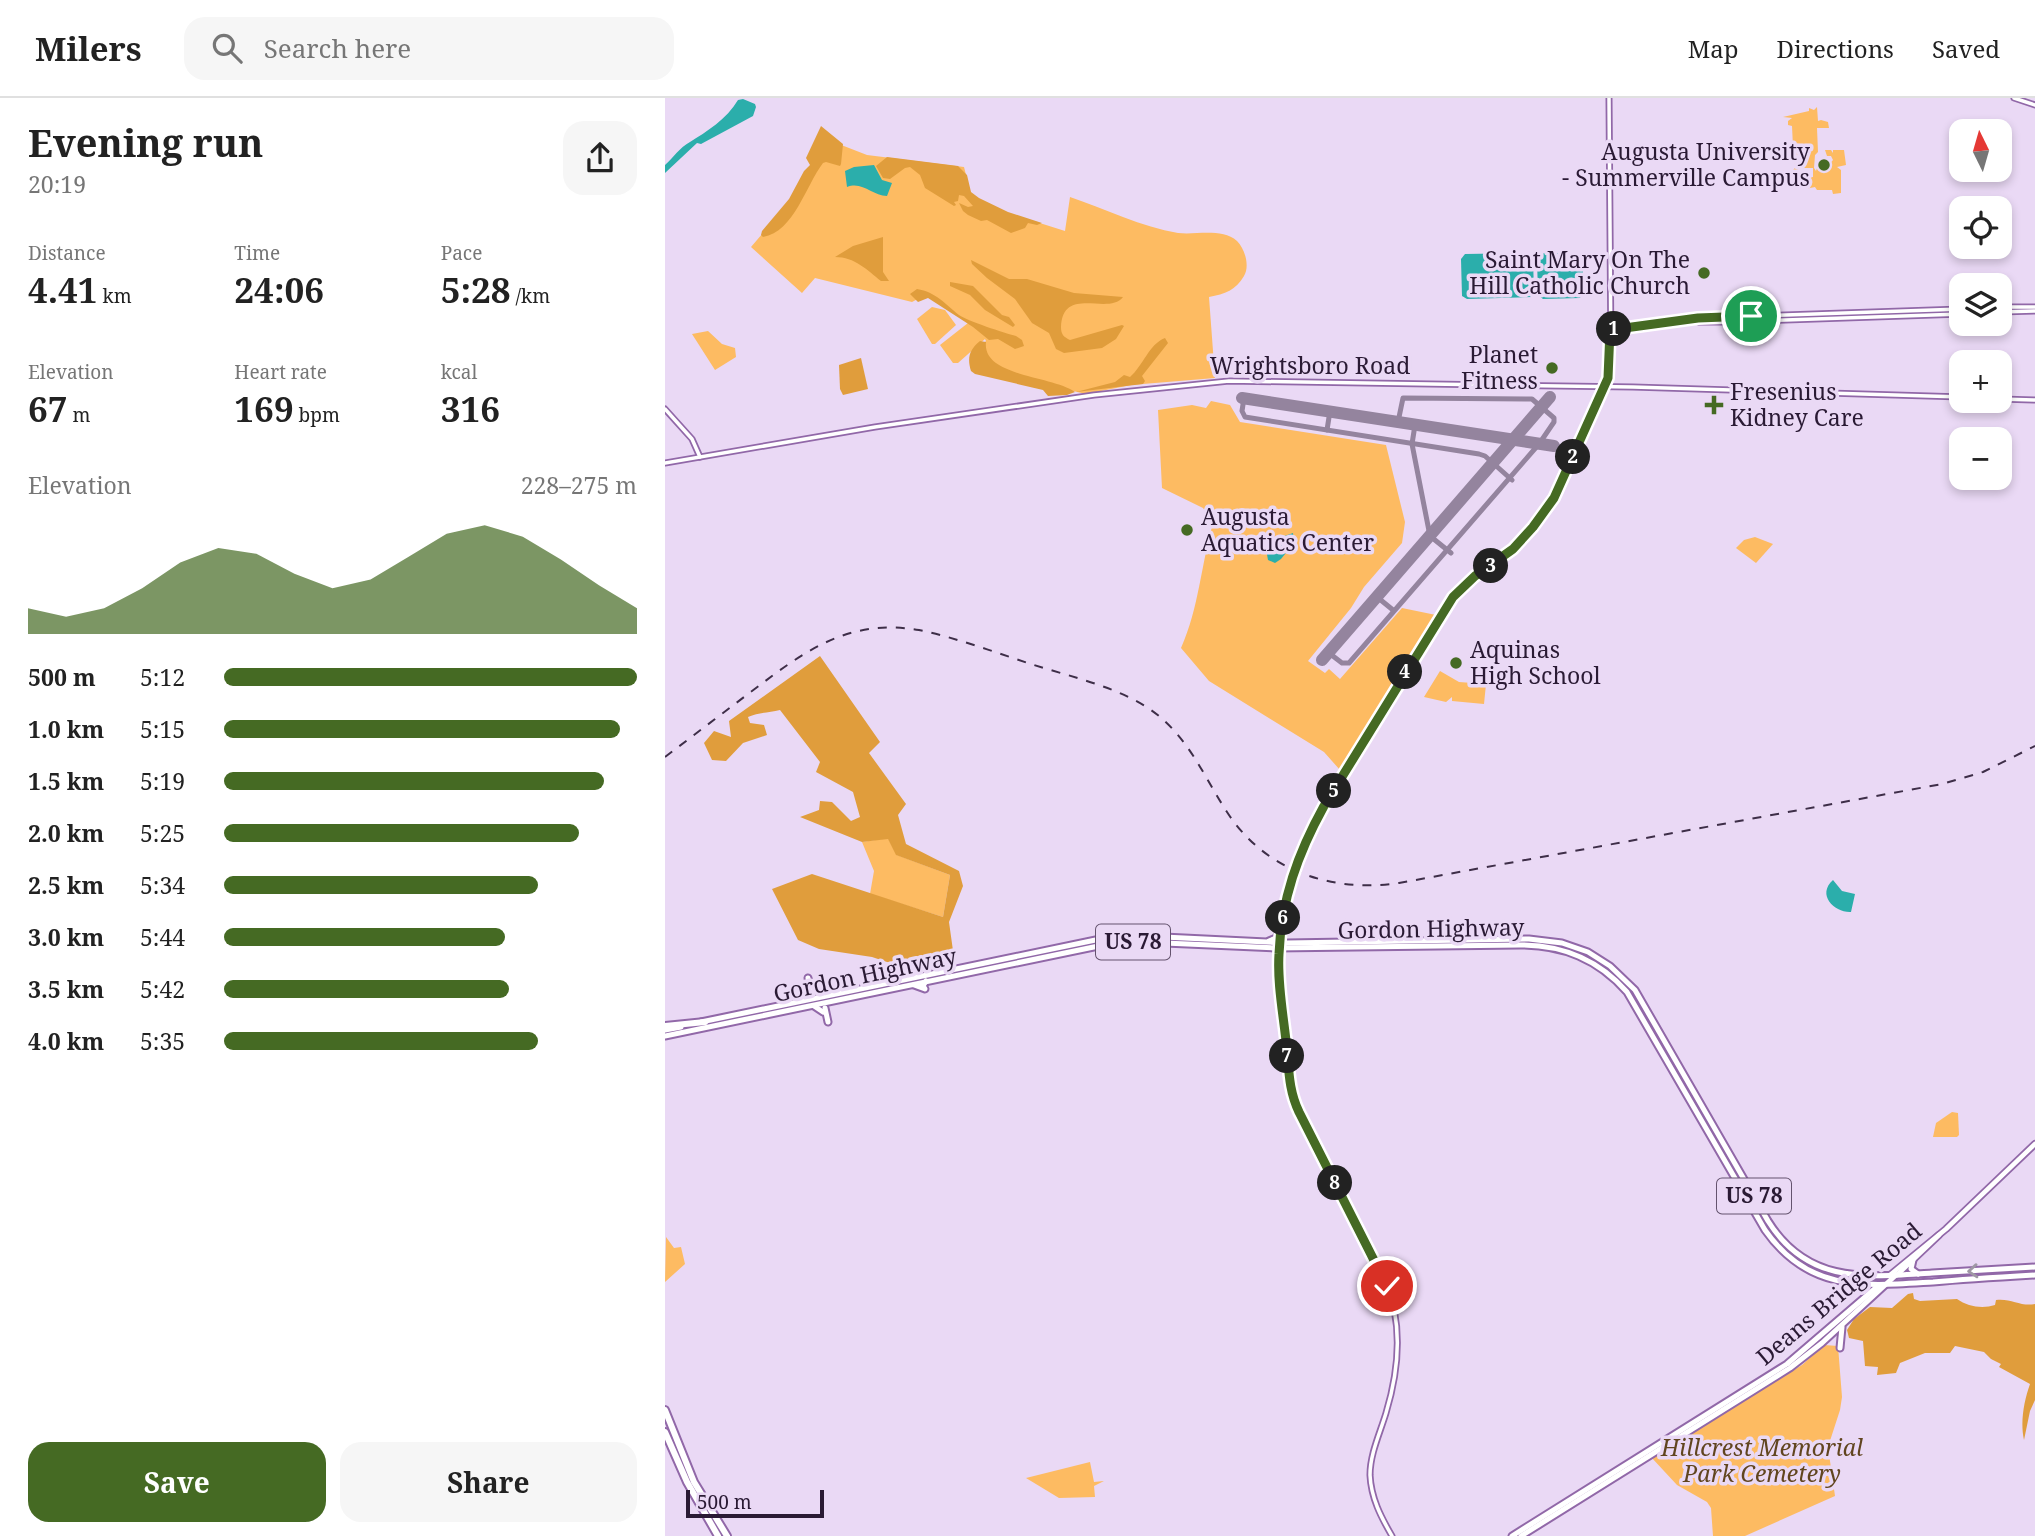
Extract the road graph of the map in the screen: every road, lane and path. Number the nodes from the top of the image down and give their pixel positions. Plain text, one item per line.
1 (1609, 98) edge
2 (2014, 98) edge
3 (2035, 105) edge
4 (2035, 309) edge
5 (2012, 310) edge
6 (1949, 312) edge
7 (1610, 330) junction
8 (1605, 387) junction
9 (1949, 397) edge
10 (2012, 399) edge
11 (2035, 400) edge
12 (665, 409) edge
13 (700, 457) junction
14 (665, 463) edge
15 (1282, 926) junction
16 (1136, 929) dead end
17 (1126, 936) junction
18 (1053, 942) dead end
19 (1265, 942) junction
20 (1168, 943) junction
21 (1280, 945) junction
22 (1047, 949) junction
23 (1071, 950) junction
24 (1163, 951) dead end
25 (1068, 958) dead end
26 (808, 978) dead end
27 (813, 988) dead end
28 (834, 998) junction
29 (787, 1004) junction
30 (776, 1012) junction
31 (823, 1012) dead end
32 (705, 1022) joint
33 (828, 1022) dead end
34 (665, 1028) edge
35 (665, 1036) edge
36 (2035, 1144) edge
37 (1733, 1160) junction
38 (1741, 1161) dead end
39 (1724, 1190) dead end
40 (1741, 1190) junction
41 (1939, 1234) junction
42 (1812, 1255) dead end
43 (1913, 1260) junction
44 (2035, 1267) edge
45 (1829, 1270) junction
46 (1921, 1274) junction
47 (1892, 1275) junction
48 (2035, 1275) edge
49 (1913, 1283) junction
50 (1854, 1285) junction
51 (1882, 1285) junction
52 (1868, 1298) junction
53 (1846, 1318) junction
54 (1822, 1343) junction
55 (665, 1410) edge
56 (665, 1432) edge
57 (718, 1536) edge
58 (727, 1536) edge
59 (1392, 1536) edge
60 (1512, 1536) edge
61 (1521, 1536) edge

1 - 7 main road
2 - 3 main road
4 - 5 main road
6 - 7 main road
7 - 8 main road
8 - 9 main road, Wrightsboro Road
8 - 13 main road, Wrightsboro Road
8 - 15 main road, bridge
10 - 11 main road
12 - 13 main road
13 - 14 main road, Wrightsboro Road
15 - 19 highway
15 - 21 main road
16 - 17 highway
17 - 19 highway, Gordon Highway / US 78
17 - 22 highway, Gordon Highway / US 78
18 - 22 highway
19 - 21 highway, Gordon Highway / US 78
20 - 21 highway, Gordon Highway / US 78
20 - 23 highway, Gordon Highway / US 78
20 - 24 highway
21 - 37 highway, Gordon Highway / US 78
21 - 40 highway, Gordon Highway / US 78
21 - 59 main road
22 - 28 highway, Gordon Highway / US 78
23 - 25 highway
23 - 28 highway, Gordon Highway / US 78
26 - 29 highway
27 - 28 highway
28 - 29 highway, Gordon Highway / US 78
28 - 30 highway, Gordon Highway / US 78
28 - 33 highway
29 - 32 highway, Gordon Highway / US 78
30 - 31 highway
30 - 35 highway, Gordon Highway / US 78
32 - 34 highway
36 - 41 main road, Deans Bridge Road
37 - 38 highway
37 - 45 highway, Gordon Highway / US 78
39 - 40 highway
40 - 50 highway, Gordon Highway / US 78
41 - 43 main road, Deans Bridge Road
41 - 47 main road, Deans Bridge Road
42 - 45 highway
43 - 46 highway
43 - 47 main road, Deans Bridge Road
44 -> 46 highway, Gordon Highway
45 - 47 highway, Gordon Highway / US 78
46 - 47 highway, Gordon Highway
47 - 51 highway, Deans Bridge Road
48 - 49 highway, Gordon Highway
49 - 51 highway, Gordon Highway / US 78
49 - 52 highway
50 - 51 highway, Gordon Highway / US 78
50 - 52 highway
51 - 52 highway, Deans Bridge Road
52 - 53 highway, Deans Bridge Road
53 - 54 highway, Deans Bridge Road
53 - 54 highway
53 - 60 highway, Deans Bridge Road
54 - 61 highway, Deans Bridge Road
55 - 58 highway
56 - 57 highway

